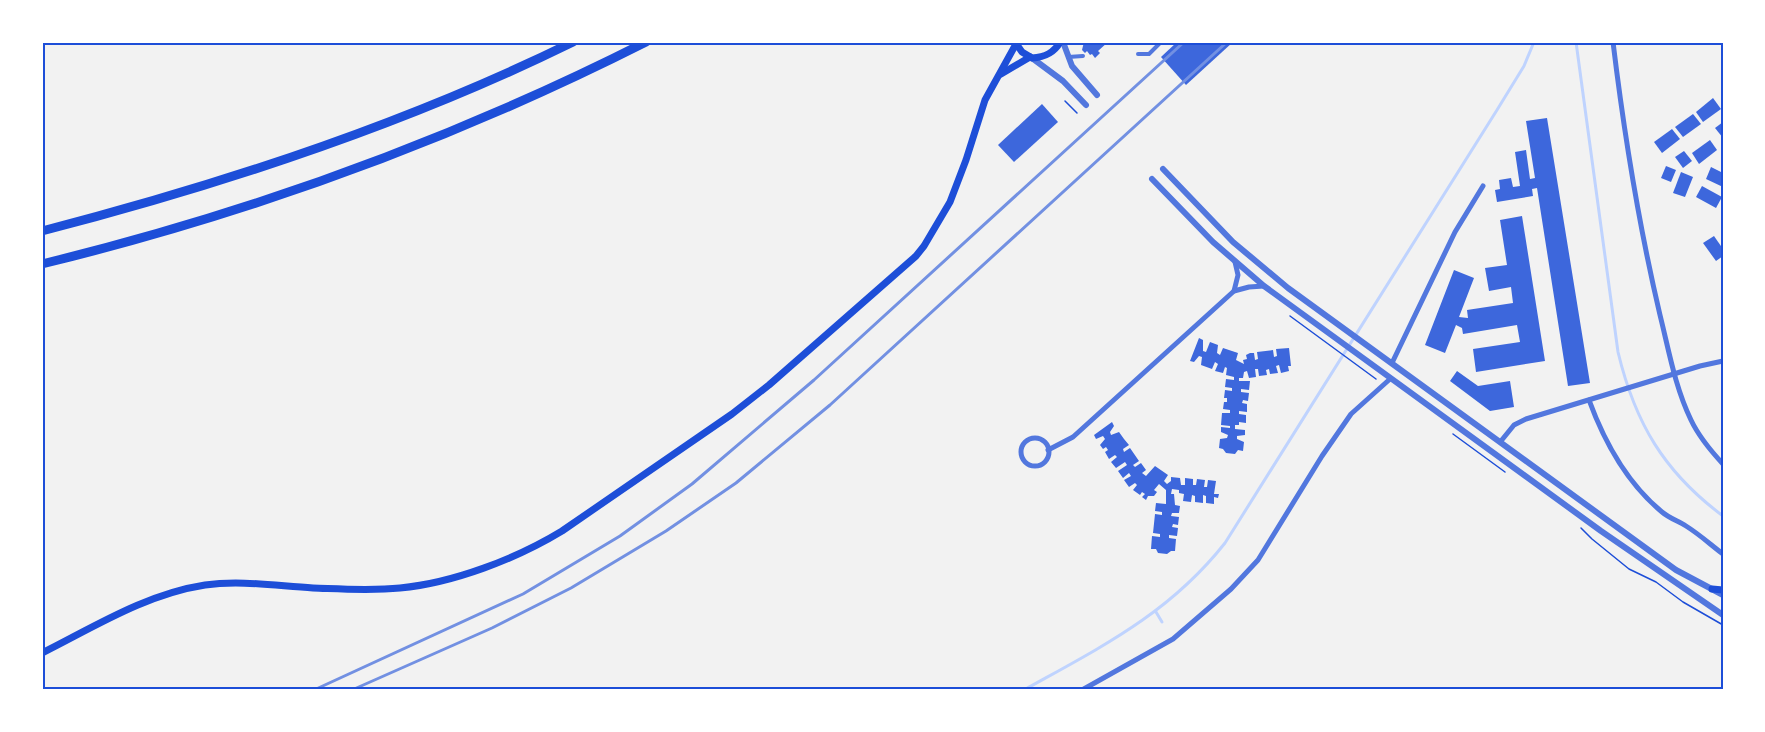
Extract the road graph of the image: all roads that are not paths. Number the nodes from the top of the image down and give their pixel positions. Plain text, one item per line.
1 (573, 42) edge
2 (646, 42) edge
3 (1061, 42) edge
4 (1161, 42) edge
5 (1613, 42) edge
6 (1015, 43) edge
7 (1138, 54) dead end
8 (1083, 56) dead end
9 (1031, 57) junction
10 (1068, 57) junction
11 (999, 75) junction
12 (1097, 95) dead end
13 (1086, 105) dead end
14 (1163, 169) dead end
15 (1152, 179) dead end
16 (1483, 186) dead end
17 (42, 231) edge
18 (1235, 262) junction
19 (42, 264) edge
20 (1264, 286) junction
21 (1234, 291) junction
22 (1723, 361) edge
23 (1392, 363) junction
24 (1674, 374) junction
25 (1390, 379) junction
26 (1589, 400) junction
27 (1501, 441) junction
28 (1048, 450) junction
29 (1723, 464) edge
30 (1723, 554) edge
31 (1713, 589) junction
32 (1723, 590) edge
33 (1723, 595) edge
34 (1723, 615) edge
35 (42, 653) edge
36 (1082, 690) edge

1 - 17 highway
2 - 19 highway
3 - 9 main road
3 - 10 street
4 - 7 street
5 - 24 street
6 - 9 main road
6 - 11 main road
8 - 10 street
9 - 11 main road
9 - 13 street
10 - 12 street
11 - 35 main road
14 - 23 street
15 - 18 street
16 - 23 street
18 - 20 street
18 - 21 street
20 - 21 street
20 - 25 street
21 - 28 street
22 - 24 street
23 - 27 street
24 - 26 street
24 - 29 street
25 - 34 street
25 - 36 street
26 - 27 street
26 - 30 street
27 - 31 street
28 - 28 street
31 - 32 main road
31 - 33 street

